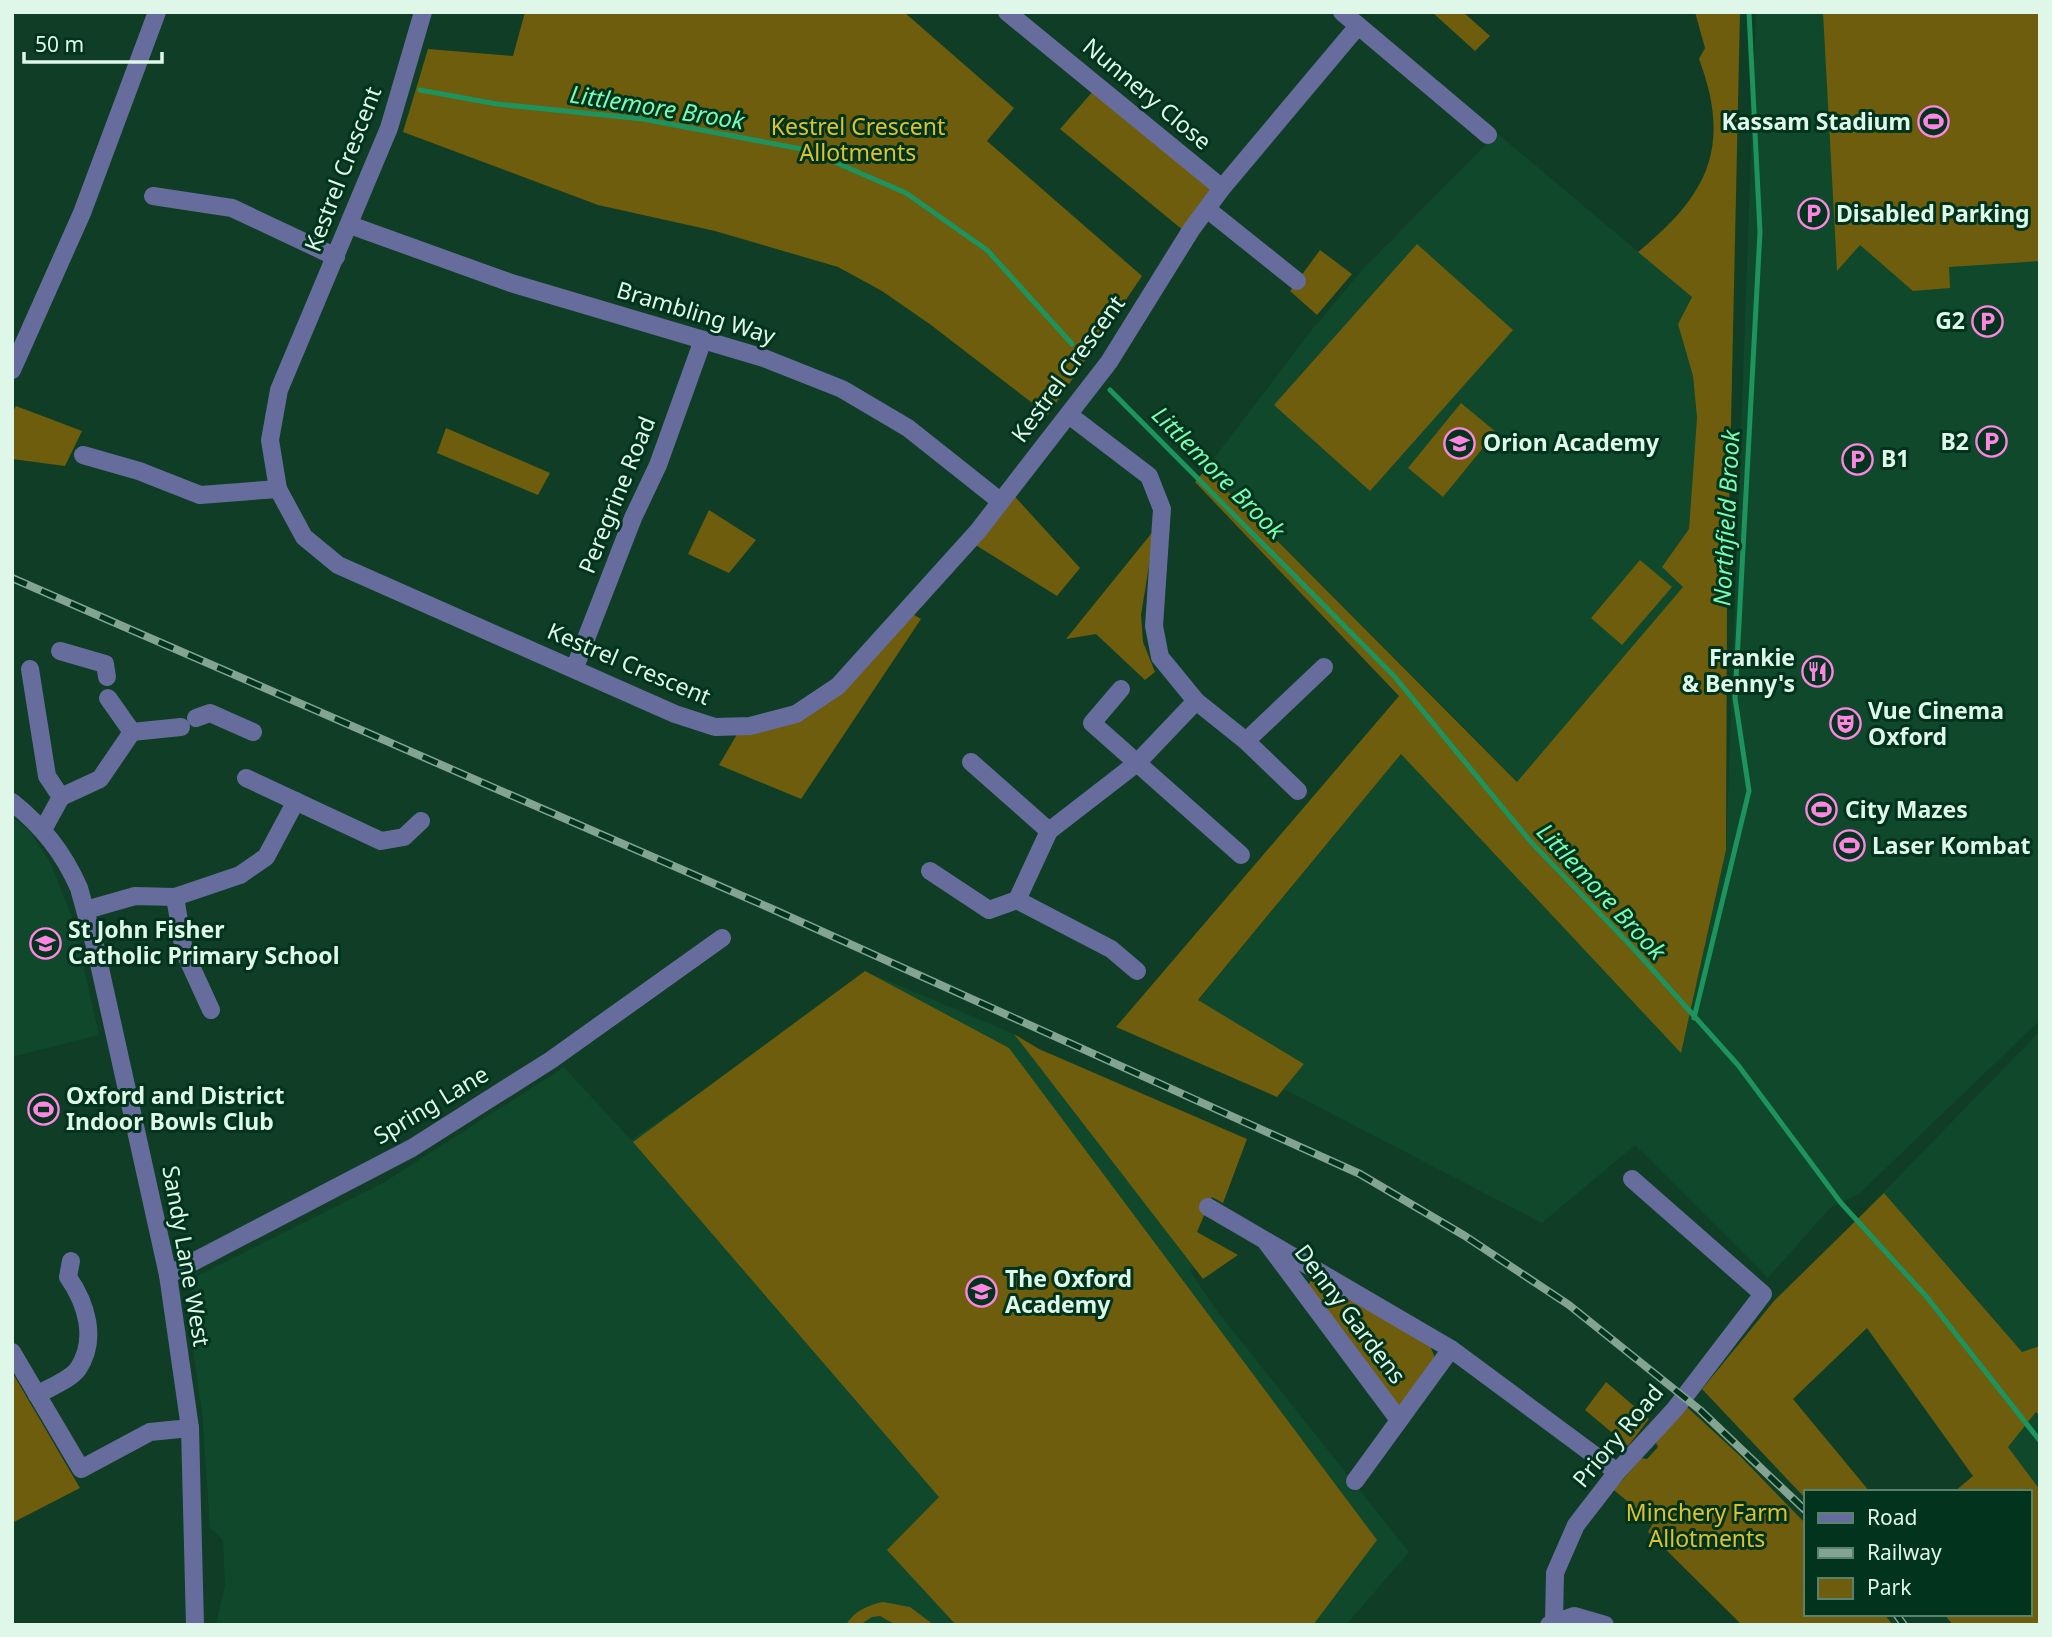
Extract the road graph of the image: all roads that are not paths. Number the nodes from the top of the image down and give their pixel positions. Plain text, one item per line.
1 (157, 12) edge
2 (423, 12) edge
3 (1007, 12) edge
4 (1342, 12) edge
5 (1358, 26) junction
6 (1488, 135) dead end
7 (1222, 188) junction
8 (153, 196) dead end
9 (1207, 209) junction
10 (350, 225) junction
11 (336, 257) junction
12 (1297, 281) dead end
13 (703, 340) junction
14 (12, 370) edge
15 (1069, 415) junction
16 (83, 455) dead end
17 (278, 489) junction
18 (1000, 501) junction
19 (60, 650) dead end
20 (575, 667) junction
21 (1324, 667) dead end
22 (30, 670) dead end
23 (107, 677) dead end
24 (1121, 688) dead end
25 (108, 698) dead end
26 (1196, 701) junction
27 (132, 732) junction
28 (253, 732) dead end
29 (1246, 741) junction
30 (971, 762) dead end
31 (1137, 764) junction
32 (246, 778) dead end
33 (1298, 791) dead end
34 (61, 797) junction
35 (296, 801) junction
36 (12, 802) edge
37 (421, 821) dead end
38 (44, 828) junction
39 (1049, 831) junction
40 (1241, 855) dead end
41 (930, 872) dead end
42 (175, 898) junction
43 (1017, 900) junction
44 (86, 910) junction
45 (722, 938) dead end
46 (1137, 971) dead end
47 (211, 1010) dead end
48 (1632, 1180) dead end
49 (1208, 1207) dead end
50 (1262, 1236) junction
51 (71, 1261) dead end
52 (167, 1275) junction
53 (1451, 1349) junction
54 (12, 1352) edge
55 (37, 1395) junction
56 (1399, 1420) junction
57 (190, 1428) junction
58 (1617, 1472) junction
59 (1354, 1481) dead end
60 (1551, 1623) edge
61 (195, 1625) edge
62 (1605, 1625) edge

1 - 14 street
2 - 10 street, Kestrel Crescent
3 - 7 street, Nunnery Close
4 - 5 street
5 - 6 street
5 - 7 street, Kestrel Crescent
7 - 9 street, Kestrel Crescent
8 - 11 street
9 - 12 street
9 - 15 street, Kestrel Crescent
10 - 11 street, Kestrel Crescent
10 - 13 street, Brambling Way
11 - 17 street, Kestrel Crescent
13 - 18 street, Brambling Way
13 - 20 street, Peregrine Road
15 - 18 street, Kestrel Crescent
15 - 26 street
16 - 17 street
17 - 20 street, Kestrel Crescent
18 - 20 street, Kestrel Crescent
19 - 23 street
21 - 29 street
22 - 34 street
24 - 31 street
25 - 27 street
26 - 29 street
26 - 31 street
27 - 28 street
27 - 34 street
29 - 33 street
30 - 39 street
31 - 39 street
31 - 40 street
32 - 35 street
34 - 38 street
35 - 37 street
35 - 42 street
36 - 38 street, Sandy Lane West
38 - 44 street, Sandy Lane West
39 - 43 street
41 - 43 street
42 - 44 street
42 - 47 street
43 - 46 street
44 - 52 street, Sandy Lane West
45 - 52 street, Spring Lane
48 - 58 street, Priory Road
49 - 50 street, Denny Gardens
50 - 53 street, Denny Gardens
50 - 56 street, Denny Gardens
51 - 55 street
52 - 57 street, Sandy Lane West
53 - 56 street, Denny Gardens
53 - 58 street, Denny Gardens
54 - 55 street
55 - 57 street
56 - 59 street, Denny Gardens
57 - 61 street, Sandy Lane West
58 - 60 street, Priory Road
60 - 62 street

